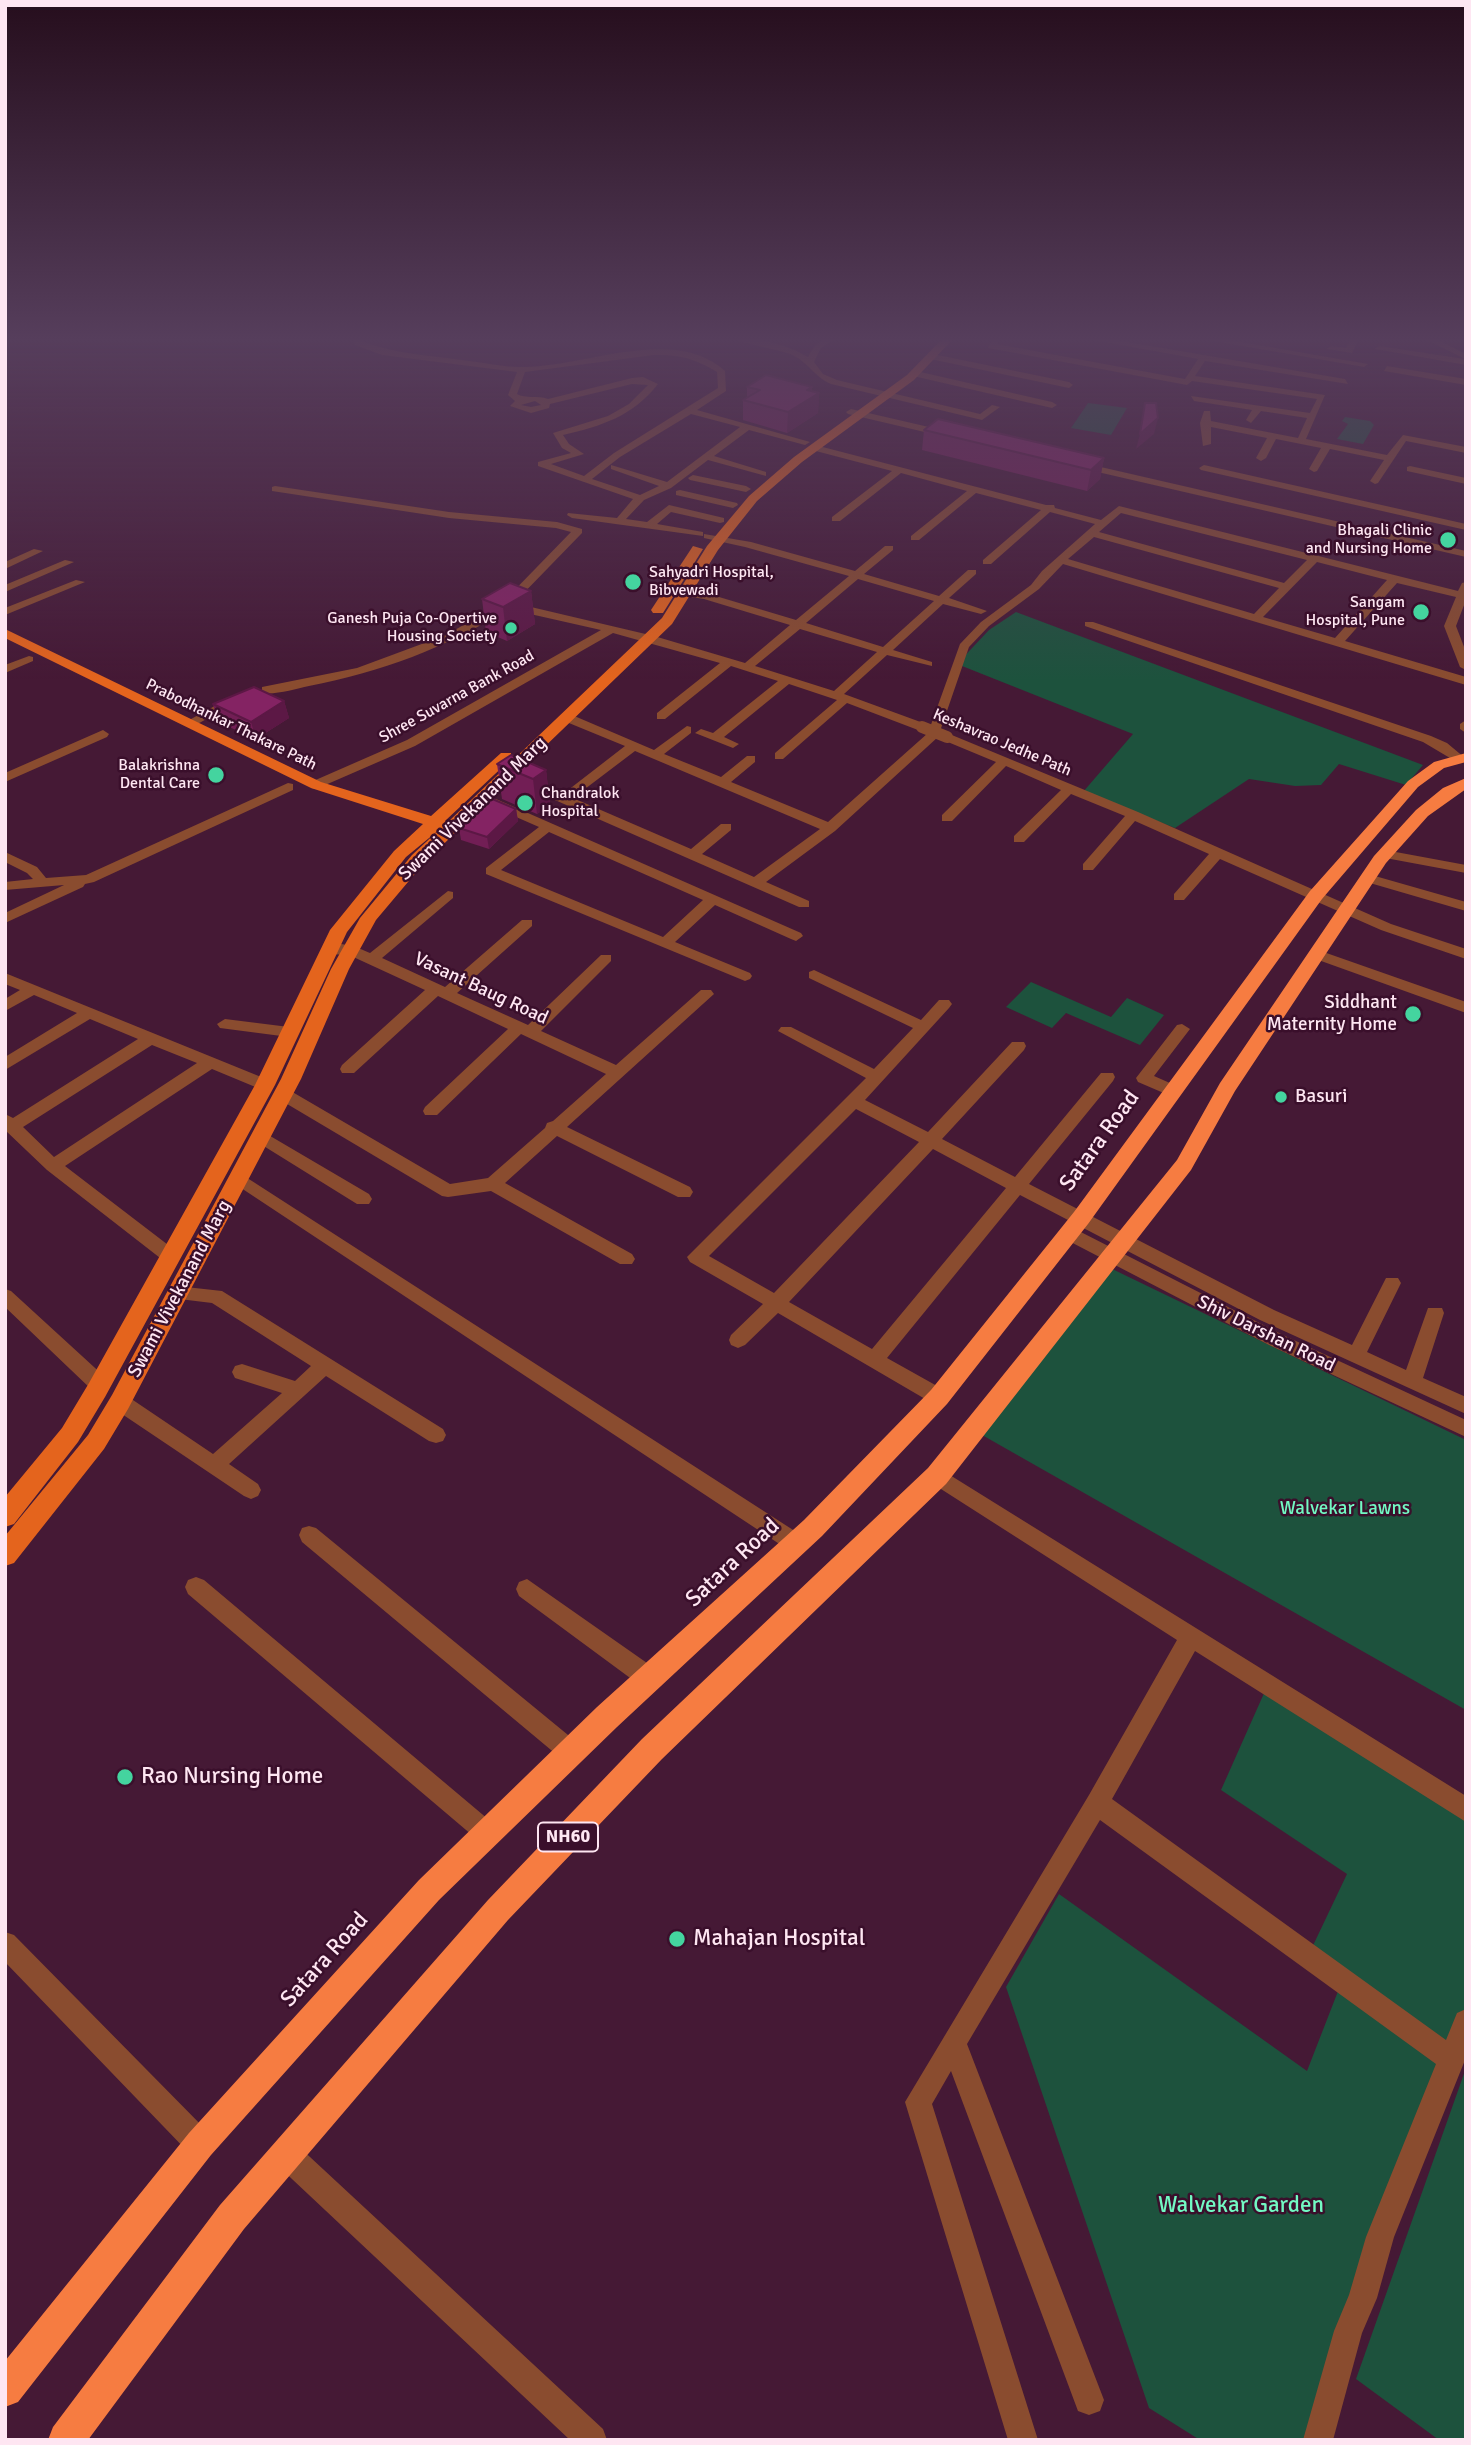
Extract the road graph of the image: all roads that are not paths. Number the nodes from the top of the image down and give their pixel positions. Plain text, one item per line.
1 (574, 451) edge
2 (621, 451) edge
3 (715, 451) edge
4 (800, 451) edge
5 (803, 451) edge
6 (833, 451) edge
7 (1265, 451) edge
8 (1324, 451) edge
9 (1354, 451) edge
10 (1394, 451) edge
11 (707, 457) junction
12 (1261, 458) dead end
13 (1390, 458) junction
14 (1066, 462) edge
15 (614, 467) dead end
16 (1204, 468) dead end
17 (901, 469) junction
18 (1314, 469) dead end
19 (1410, 469) dead end
20 (763, 474) junction
21 (693, 478) dead end
22 (584, 481) junction
23 (1375, 481) dead end
24 (1466, 481) edge
25 (668, 485) junction
26 (976, 488) junction
27 (275, 489) dead end
28 (746, 489) junction
29 (680, 493) dead end
30 (640, 498) junction
31 (733, 505) junction
32 (1051, 507) junction
33 (572, 515) dead end
34 (836, 519) dead end
35 (619, 520) junction
36 (720, 520) junction
37 (1102, 523) junction
38 (650, 525) junction
39 (1466, 527) edge
40 (1092, 533) junction
41 (709, 536) junction
42 (915, 538) dead end
43 (889, 548) dead end
44 (38, 551) dead end
45 (1466, 555) edge
46 (1314, 559) junction
47 (1061, 560) junction
48 (69, 562) dead end
49 (986, 562) dead end
50 (5, 566) edge
51 (972, 572) dead end
52 (856, 575) junction
53 (1394, 579) junction
54 (80, 582) dead end
55 (1286, 587) junction
56 (5, 589) edge
57 (1462, 590) edge
58 (688, 594) junction
59 (940, 599) junction
60 (506, 605) junction
61 (981, 611) dead end
62 (5, 612) edge
63 (1256, 618) junction
64 (1089, 624) dead end
65 (798, 625) junction
66 (610, 630) junction
67 (5, 634) edge
68 (643, 636) junction
69 (1338, 642) junction
70 (5, 647) edge
71 (883, 651) junction
72 (29, 659) junction
73 (729, 663) junction
74 (928, 664) dead end
75 (1466, 667) edge
76 (746, 668) junction
77 (5, 670) edge
78 (786, 680) junction
79 (1466, 681) edge
80 (266, 690) edge
81 (246, 694) edge
82 (841, 697) junction
83 (661, 716) dead end
84 (568, 718) junction
85 (188, 724) junction
86 (103, 734) dead end
87 (715, 738) junction
88 (733, 744) dead end
89 (635, 746) junction
90 (656, 754) junction
91 (779, 756) dead end
92 (1462, 758) edge
93 (751, 760) dead end
94 (1003, 762) junction
95 (509, 774) junction
96 (5, 778) edge
97 (723, 782) junction
98 (1466, 783) edge
99 (316, 785) junction
100 (288, 787) junction
101 (1068, 790) junction
102 (484, 798) junction
103 (564, 799) junction
104 (1133, 815) junction
105 (947, 818) dead end
106 (548, 826) junction
107 (726, 827) dead end
108 (831, 828) junction
109 (436, 831) junction
110 (1019, 839) dead end
111 (1218, 852) junction
112 (1385, 854) junction
113 (693, 855) junction
114 (5, 856) edge
115 (1088, 867) dead end
116 (1466, 869) edge
117 (1368, 878) junction
118 (89, 879) junction
119 (43, 883) junction
120 (755, 883) junction
121 (5, 886) edge
122 (448, 895) dead end
123 (1316, 895) junction
124 (1179, 897) dead end
125 (713, 899) junction
126 (804, 904) dead end
127 (1466, 907) edge
128 (1346, 908) junction
129 (5, 919) edge
130 (527, 923) dead end
131 (796, 936) dead end
132 (334, 939) junction
133 (356, 941) junction
134 (665, 943) junction
135 (1315, 954) junction
136 (1466, 954) edge
137 (606, 958) dead end
138 (372, 960) junction
139 (814, 975) dead end
140 (745, 976) dead end
141 (5, 978) edge
142 (33, 989) junction
143 (441, 992) junction
144 (706, 994) dead end
145 (944, 1004) dead end
146 (5, 1006) edge
147 (1466, 1008) edge
148 (90, 1012) junction
149 (225, 1024) dead end
150 (923, 1027) junction
151 (1182, 1028) dead end
152 (524, 1030) junction
153 (786, 1031) dead end
154 (289, 1032) junction
155 (151, 1038) junction
156 (1018, 1046) dead end
157 (211, 1062) junction
158 (5, 1065) edge
159 (348, 1069) dead end
160 (616, 1072) junction
161 (876, 1077) junction
162 (1107, 1077) dead end
163 (274, 1090) junction
164 (1173, 1091) junction
165 (854, 1101) junction
166 (431, 1111) dead end
167 (9, 1123) edge
168 (553, 1127) junction
169 (260, 1136) junction
170 (932, 1142) junction
171 (54, 1166) junction
172 (238, 1178) junction
173 (493, 1184) junction
174 (1019, 1184) junction
175 (684, 1192) dead end
176 (363, 1199) dead end
177 (1081, 1218) junction
178 (1069, 1233) junction
179 (1125, 1241) junction
180 (170, 1256) junction
181 (1113, 1257) junction
182 (626, 1259) dead end
183 (1392, 1283) dead end
184 (177, 1293) junction
185 (5, 1296) edge
186 (777, 1302) junction
187 (1436, 1313) dead end
188 (738, 1340) dead end
189 (1356, 1356) junction
190 (874, 1359) junction
191 (325, 1365) junction
192 (242, 1371) dead end
193 (1412, 1382) junction
194 (99, 1384) junction
195 (299, 1390) junction
196 (939, 1397) junction
197 (120, 1402) junction
198 (1466, 1406) edge
199 (1466, 1429) edge
200 (436, 1435) dead end
201 (215, 1465) junction
202 (937, 1476) junction
203 (251, 1490) dead end
204 (5, 1516) edge
205 (309, 1535) dead end
206 (797, 1544) junction
207 (5, 1555) edge
208 (196, 1587) dead end
209 (527, 1589) dead end
210 (1191, 1636) junction
211 (649, 1678) junction
212 (571, 1752) junction
213 (1097, 1803) junction
214 (1466, 1810) edge
215 (487, 1833) junction
216 (5, 1944) edge
217 (1466, 2022) edge
218 (954, 2044) junction
219 (1452, 2060) junction
220 (200, 2144) junction
221 (286, 2154) junction
222 (5, 2389) edge
223 (1089, 2400) dead end
224 (1322, 2437) edge
225 (66, 2440) edge
226 (592, 2440) edge
227 (1023, 2440) edge

1 - 22 street
2 - 22 street
3 - 11 street
4 - 20 main road, Swami Vivekanand Marg
5 - 41 main road, Swami Vivekanand Marg
6 - 17 street
7 - 12 street
8 - 18 street
9 - 13 street
10 - 13 street
11 - 20 street
11 - 25 street
13 - 23 street
14 - 45 street
15 - 25 street
16 - 39 street
17 - 26 street
17 - 34 street
19 - 24 street
20 - 28 main road, Swami Vivekanand Marg
21 - 28 street
22 - 30 street
25 - 30 street
26 - 32 street
26 - 42 street
27 - 60 street
28 - 31 main road, Swami Vivekanand Marg
29 - 31 street
30 - 35 street
31 - 36 main road, Swami Vivekanand Marg
32 - 37 street
32 - 49 street
33 - 35 street
35 - 38 street
36 - 38 street
36 - 41 main road, Swami Vivekanand Marg
37 - 40 street
37 - 46 street
38 - 41 street
40 - 47 street
40 - 55 street
41 - 52 street
41 - 58 main road, Swami Vivekanand Marg
41 - 68 main road, Swami Vivekanand Marg
43 - 52 street
44 - 50 street
46 - 53 street
46 - 55 street
47 - 63 street
47 - 108 street
48 - 56 street
51 - 59 street
52 - 59 street
52 - 65 street
53 - 57 street
53 - 69 street
54 - 62 street
55 - 63 street
57 - 75 street
58 - 65 street
58 - 68 main road, Swami Vivekanand Marg
59 - 61 street
59 - 71 street
60 - 66 street, Keshavrao Jedhe Path
60 - 80 street
63 - 69 street
64 - 92 street
65 - 71 street
65 - 76 street
66 - 68 street, Keshavrao Jedhe Path
66 - 99 street, Shree Suvarna Bank Road
67 - 85 main road, Prabodhankar Thakare Path
68 - 73 street, Keshavrao Jedhe Path
68 - 84 main road, Swami Vivekanand Marg
68 - 109 main road, Swami Vivekanand Marg
69 - 79 street
70 - 72 main road, Prabodhankar Thakare Path
71 - 74 street
71 - 82 street
72 - 77 street
72 - 100 main road, Prabodhankar Thakare Path
73 - 76 street, Keshavrao Jedhe Path
73 - 83 street
76 - 78 street, Keshavrao Jedhe Path
78 - 82 street, Keshavrao Jedhe Path
78 - 87 street
81 - 85 street
82 - 91 street
82 - 94 street, Keshavrao Jedhe Path, bridge
84 - 89 street
84 - 95 main road, Swami Vivekanand Marg
85 - 99 main road, Prabodhankar Thakare Path
86 - 96 street
87 - 88 street
87 - 90 street
89 - 90 street
89 - 103 street
90 - 97 street
92 - 123 highway, Satara Road / NH60
93 - 97 street
94 - 101 street, Keshavrao Jedhe Path
94 - 105 street
95 - 102 main road, Swami Vivekanand Marg
95 - 103 street
97 - 108 street
98 - 112 highway, NH60
99 - 109 main road, Prabodhankar Thakare Path
100 - 109 main road, Prabodhankar Thakare Path
100 - 118 street
101 - 104 street, Keshavrao Jedhe Path
101 - 110 street
102 - 106 street
102 - 109 main road, Swami Vivekanand Marg
103 - 113 street
104 - 111 street, Keshavrao Jedhe Path
104 - 115 street
106 - 125 street
106 - 134 street
107 - 113 street
108 - 120 street
109 - 132 main road, Swami Vivekanand Marg
109 - 133 main road, Swami Vivekanand Marg
111 - 123 street, Keshavrao Jedhe Path
111 - 124 street
112 - 116 street
112 - 117 highway, NH60
113 - 120 street
114 - 119 street
117 - 127 street
117 - 128 highway, NH60
118 - 119 street
118 - 129 street
119 - 121 street
120 - 126 street
122 - 138 street
123 - 128 street, Keshavrao Jedhe Path
123 - 164 highway, Satara Road / NH60
125 - 131 street
125 - 134 street
128 - 135 highway, NH60
128 - 136 street, Keshavrao Jedhe Path
130 - 143 street
132 - 133 street, Vasant Baug Road
132 - 154 main road, Swami Vivekanand Marg
133 - 138 street, Vasant Baug Road
133 - 163 main road, Swami Vivekanand Marg
134 - 140 street
135 - 147 street
135 - 179 highway, NH60
137 - 152 street
138 - 143 street, Vasant Baug Road
139 - 150 street
141 - 142 street
142 - 146 street
142 - 148 street
143 - 152 street, Vasant Baug Road
143 - 159 street
144 - 160 street
145 - 150 street
148 - 155 street
148 - 158 street
149 - 154 street
150 - 161 street
151 - 164 street
152 - 160 street, Vasant Baug Road
152 - 166 street
153 - 161 street
154 - 163 main road, Swami Vivekanand Marg
155 - 157 street
155 - 167 street
156 - 170 street
157 - 163 street
157 - 171 street
160 - 168 street
161 - 165 street
162 - 174 street
163 - 169 main road, Swami Vivekanand Marg
163 - 173 street
163 - 180 main road, Swami Vivekanand Marg
164 - 177 highway, Satara Road / NH60
165 - 170 street, Shiv Darshan Road
165 - 186 street
167 - 171 street
168 - 173 street
168 - 175 street
169 - 172 main road, Swami Vivekanand Marg
169 - 176 street
170 - 174 street, Shiv Darshan Road
170 - 186 street
171 - 180 street
172 - 184 main road, Swami Vivekanand Marg
172 - 206 street
173 - 182 street
174 - 177 street, Shiv Darshan Road
174 - 190 street
177 - 178 highway, Satara Road / NH60
177 - 179 street, Shiv Darshan Road
178 - 181 street, Shiv Darshan Road
178 - 196 highway, Satara Road / NH60
179 - 181 highway, NH60
179 - 189 street, Shiv Darshan Road
180 - 194 main road, Swami Vivekanand Marg
181 - 199 street, Shiv Darshan Road
181 - 202 highway, NH60
183 - 189 street
184 - 191 street
184 - 197 main road, Swami Vivekanand Marg
185 - 194 street
186 - 188 street
186 - 190 street
187 - 193 street
189 - 193 street, Shiv Darshan Road
190 - 196 street
191 - 195 street
191 - 200 street
192 - 195 street
193 - 198 street, Shiv Darshan Road
194 - 204 main road, Swami Vivekanand Marg
195 - 201 street
196 - 206 highway, Satara Road / NH60
197 - 201 street
197 - 207 main road, Swami Vivekanand Marg
201 - 203 street
202 - 210 street
202 - 221 highway, NH60
205 - 212 street
206 - 211 highway, Satara Road / NH60
208 - 215 street
209 - 211 street
210 - 213 street
210 - 214 street
211 - 212 highway, Satara Road / NH60
212 - 215 highway, Satara Road / NH60
213 - 218 street
213 - 219 street
215 - 220 highway, Satara Road / NH60
216 - 220 street
217 - 219 street
218 - 223 street
218 - 227 street
219 - 224 street
220 - 222 highway, Satara Road / NH60
221 - 225 highway, NH60
221 - 226 street

